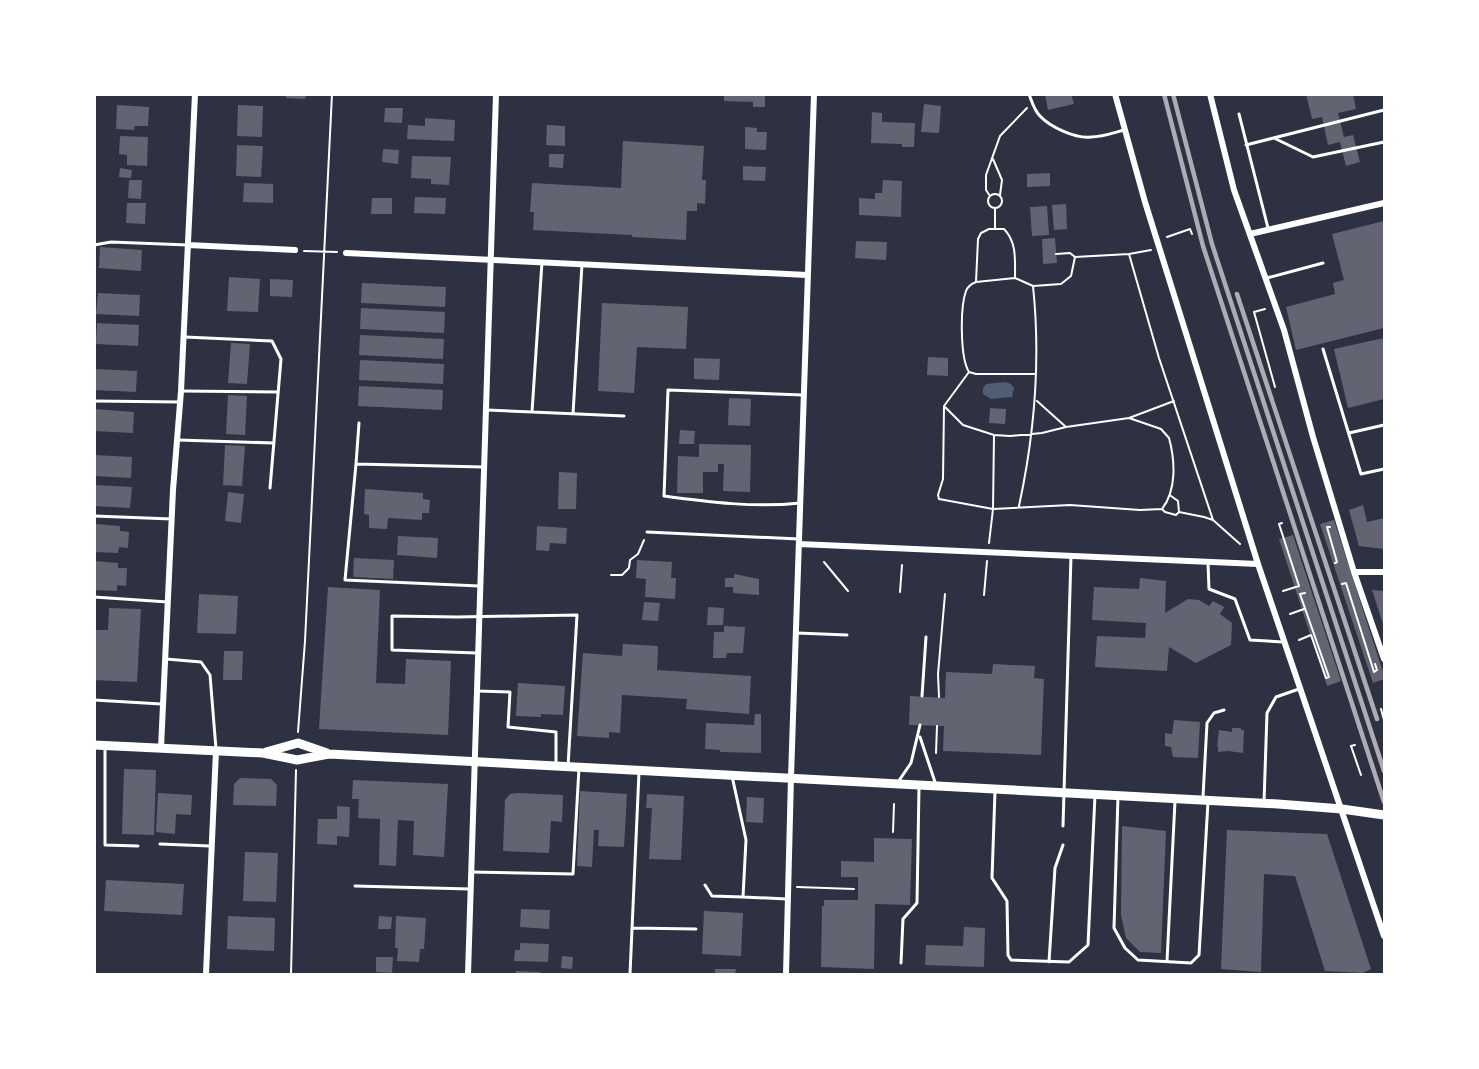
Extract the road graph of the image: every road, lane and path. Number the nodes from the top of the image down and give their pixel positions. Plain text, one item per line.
1 (195, 94) edge
2 (332, 94) edge
3 (496, 94) edge
4 (814, 94) edge
5 (1029, 94) edge
6 (1115, 94) edge
7 (1210, 94) edge
8 (1032, 103) junction
9 (1384, 110) edge
10 (1239, 114) dead end
11 (1124, 130) junction
12 (1275, 138) junction
13 (1384, 142) edge
14 (1246, 145) junction
15 (993, 159) junction
16 (1000, 195) junction
17 (990, 196) junction
18 (1384, 203) edge
19 (995, 208) junction
20 (995, 228) junction
21 (1268, 229) junction
22 (1192, 234) dead end
23 (1250, 234) junction
24 (1157, 241) junction
25 (94, 245) edge
26 (188, 245) junction
27 (1160, 248) junction
28 (295, 250) joint
29 (323, 252) junction
30 (346, 253) joint
31 (1056, 254) dead end
32 (1129, 254) junction
33 (1075, 258) junction
34 (492, 260) junction
35 (542, 262) junction
36 (1323, 263) dead end
37 (582, 264) junction
38 (807, 275) junction
39 (1015, 278) junction
40 (1265, 279) junction
41 (976, 282) junction
42 (1033, 286) junction
43 (1275, 306) junction
44 (183, 337) junction
45 (1323, 349) dead end
46 (969, 372) junction
47 (1036, 374) junction
48 (1275, 387) dead end
49 (181, 391) junction
50 (278, 392) junction
51 (803, 396) junction
52 (94, 400) edge
53 (1036, 400) junction
54 (1174, 401) junction
55 (180, 402) junction
56 (944, 406) junction
57 (487, 410) junction
58 (532, 412) junction
59 (573, 414) junction
60 (624, 416) dead end
61 (1129, 418) junction
62 (359, 423) dead end
63 (1384, 425) edge
64 (1066, 427) junction
65 (1349, 433) junction
66 (994, 435) junction
67 (1032, 435) junction
68 (178, 440) junction
69 (274, 443) junction
70 (356, 464) junction
71 (485, 467) junction
72 (1384, 469) edge
73 (270, 488) dead end
74 (1170, 496) junction
75 (800, 503) junction
76 (1018, 508) junction
77 (993, 509) junction
78 (1162, 509) junction
79 (1179, 512) junction
80 (94, 516) edge
81 (172, 519) junction
82 (1213, 520) junction
83 (1282, 523) dead end
84 (647, 532) joint
85 (799, 542) junction
86 (1240, 544) dead end
87 (988, 552) junction
88 (1071, 556) junction
89 (824, 561) dead end
90 (1340, 561) dead end
91 (1208, 562) junction
92 (1335, 562) dead end
93 (1258, 564) junction
94 (902, 565) dead end
95 (1354, 572) junction
96 (1384, 572) edge
97 (611, 575) dead end
98 (481, 586) junction
99 (848, 591) dead end
100 (1283, 591) dead end
101 (900, 592) dead end
102 (1305, 593) dead end
103 (945, 594) dead end
104 (1349, 594) dead end
105 (984, 595) dead end
106 (94, 597) edge
107 (168, 602) junction
108 (1305, 609) junction
109 (1290, 614) dead end
110 (480, 617) junction
111 (1364, 623) dead end
112 (796, 633) junction
113 (847, 635) dead end
114 (926, 637) dead end
115 (1299, 640) dead end
116 (1285, 642) junction
117 (479, 653) junction
118 (165, 659) junction
119 (1384, 659) edge
120 (1301, 688) junction
121 (477, 691) junction
122 (922, 696) dead end
123 (939, 697) dead end
124 (94, 700) edge
125 (163, 704) junction
126 (1381, 709) dead end
127 (1224, 710) dead end
128 (1384, 720) edge
129 (920, 725) dead end
130 (298, 734) dead end
131 (919, 734) junction
132 (100, 745) edge
133 (1355, 745) dead end
134 (161, 748) junction
135 (216, 751) junction
136 (263, 753) junction
137 (329, 754) junction
138 (475, 763) junction
139 (556, 767) junction
140 (568, 767) junction
141 (579, 768) junction
142 (296, 770) dead end
143 (639, 771) junction
144 (732, 775) junction
145 (1361, 775) dead end
146 (791, 777) junction
147 (897, 784) junction
148 (919, 785) junction
149 (936, 786) junction
150 (995, 789) junction
151 (1064, 793) junction
152 (1095, 795) junction
153 (1118, 796) junction
154 (1175, 799) junction
155 (1206, 800) junction
156 (1264, 803) junction
157 (894, 804) dead end
158 (1342, 808) junction
159 (1384, 815) edge
160 (1063, 826) dead end
161 (893, 832) dead end
162 (160, 844) dead end
163 (1063, 845) dead end
164 (138, 846) dead end
165 (212, 846) junction
166 (472, 872) junction
167 (705, 885) dead end
168 (355, 886) dead end
169 (788, 887) junction
170 (471, 889) junction
171 (854, 889) dead end
172 (743, 897) junction
173 (787, 899) junction
174 (632, 928) junction
175 (696, 929) dead end
176 (1384, 936) edge
177 (1167, 961) junction
178 (1049, 962) junction
179 (901, 963) dead end
180 (206, 975) edge
181 (291, 975) edge
182 (468, 975) edge
183 (630, 975) edge
184 (786, 975) edge

1 - 26 street
2 - 29 path
3 - 34 street
4 - 38 street
5 - 8 lane
6 - 11 street
7 - 23 street
8 - 11 lane
8 - 15 path
9 - 12 lane
10 - 14 lane
11 - 24 street
12 - 13 lane
12 - 14 lane
14 - 21 lane
15 - 16 path
15 - 17 path
16 - 17 path
16 - 19 path
17 - 19 path
18 - 21 street
19 - 20 path
20 - 39 path
20 - 41 path
21 - 23 street
22 - 24 path
23 - 40 street
24 - 27 street
25 - 26 lane
26 - 28 street
26 - 44 street
27 - 32 path
27 - 93 street
28 - 29 path
29 - 30 path
29 - 130 path
30 - 34 street
31 - 33 path
32 - 33 path
32 - 54 path
33 - 42 path
34 - 35 street
34 - 57 street
35 - 37 street
35 - 58 lane
36 - 40 lane
37 - 38 street
37 - 59 lane
38 - 51 street
39 - 41 path
39 - 42 path
40 - 43 street
41 - 46 path
42 - 47 path
43 - 48 path
43 - 95 street
44 - 49 street
44 - 50 lane
45 - 65 lane
46 - 47 path
46 - 56 path
47 - 53 path
49 - 50 lane
49 - 55 street
50 - 69 lane
51 - 75 street
51 - 75 lane
52 - 55 lane
53 - 64 path
53 - 67 path
54 - 61 path
54 - 82 path
55 - 68 street
56 - 66 path
56 - 77 path
57 - 58 lane
57 - 71 street
58 - 59 lane
59 - 60 lane
61 - 64 path
61 - 74 path
62 - 70 lane
63 - 65 lane
64 - 67 path
65 - 72 lane
66 - 67 path
66 - 77 path
67 - 76 path
68 - 69 lane
68 - 81 street
69 - 73 lane
70 - 71 lane
70 - 98 lane
71 - 98 street
74 - 78 path
74 - 79 path
75 - 85 street
76 - 77 path
76 - 78 path
77 - 87 path
78 - 79 path
79 - 82 path
80 - 81 lane
81 - 107 street
82 - 86 path
83 - 100 path
84 - 85 lane
84 - 97 path
85 - 87 street
85 - 112 street
87 - 88 street
87 - 105 path
88 - 91 street
88 - 151 lane
89 - 99 path
90 - 92 path
91 - 93 street
91 - 116 lane
93 - 116 street
94 - 101 path
95 - 96 street
95 - 119 street
98 - 110 street
102 - 108 path
103 - 123 path
104 - 111 path
106 - 107 lane
107 - 118 street
108 - 109 path
108 - 115 path
110 - 117 street
110 - 117 lane
110 - 140 lane
112 - 113 lane
112 - 146 street
114 - 122 lane
116 - 120 street
117 - 121 street
118 - 125 street
118 - 135 lane
120 - 156 lane
120 - 158 street
121 - 138 street
121 - 139 lane
124 - 125 lane
125 - 134 street
126 - 128 path
127 - 155 lane
129 - 131 lane
131 - 147 lane
131 - 149 lane
132 - 134 main road
132 - 164 lane
133 - 145 path
134 - 135 main road
135 - 136 main road
135 - 165 street
136 - 137 main road
136 - 137 main road
137 - 138 main road
138 - 139 main road
138 - 166 street
139 - 140 main road
140 - 141 main road
141 - 143 main road
141 - 166 lane
142 - 181 path
143 - 144 main road
143 - 174 lane
144 - 146 main road
144 - 172 lane
146 - 147 main road
146 - 169 street
147 - 148 main road
148 - 149 main road
148 - 179 lane
149 - 150 main road
150 - 151 main road
150 - 178 lane
151 - 152 main road
151 - 160 lane
152 - 153 main road
152 - 178 lane
153 - 154 main road
153 - 177 lane
154 - 155 main road
154 - 177 lane
155 - 156 main road
155 - 177 lane
156 - 158 main road
157 - 161 path
158 - 159 main road
158 - 176 street
162 - 165 lane
163 - 178 lane
165 - 180 street
166 - 170 street
167 - 172 lane
168 - 170 lane
169 - 171 path
169 - 173 street
170 - 182 street
172 - 173 lane
173 - 184 street
174 - 175 lane
174 - 183 lane

